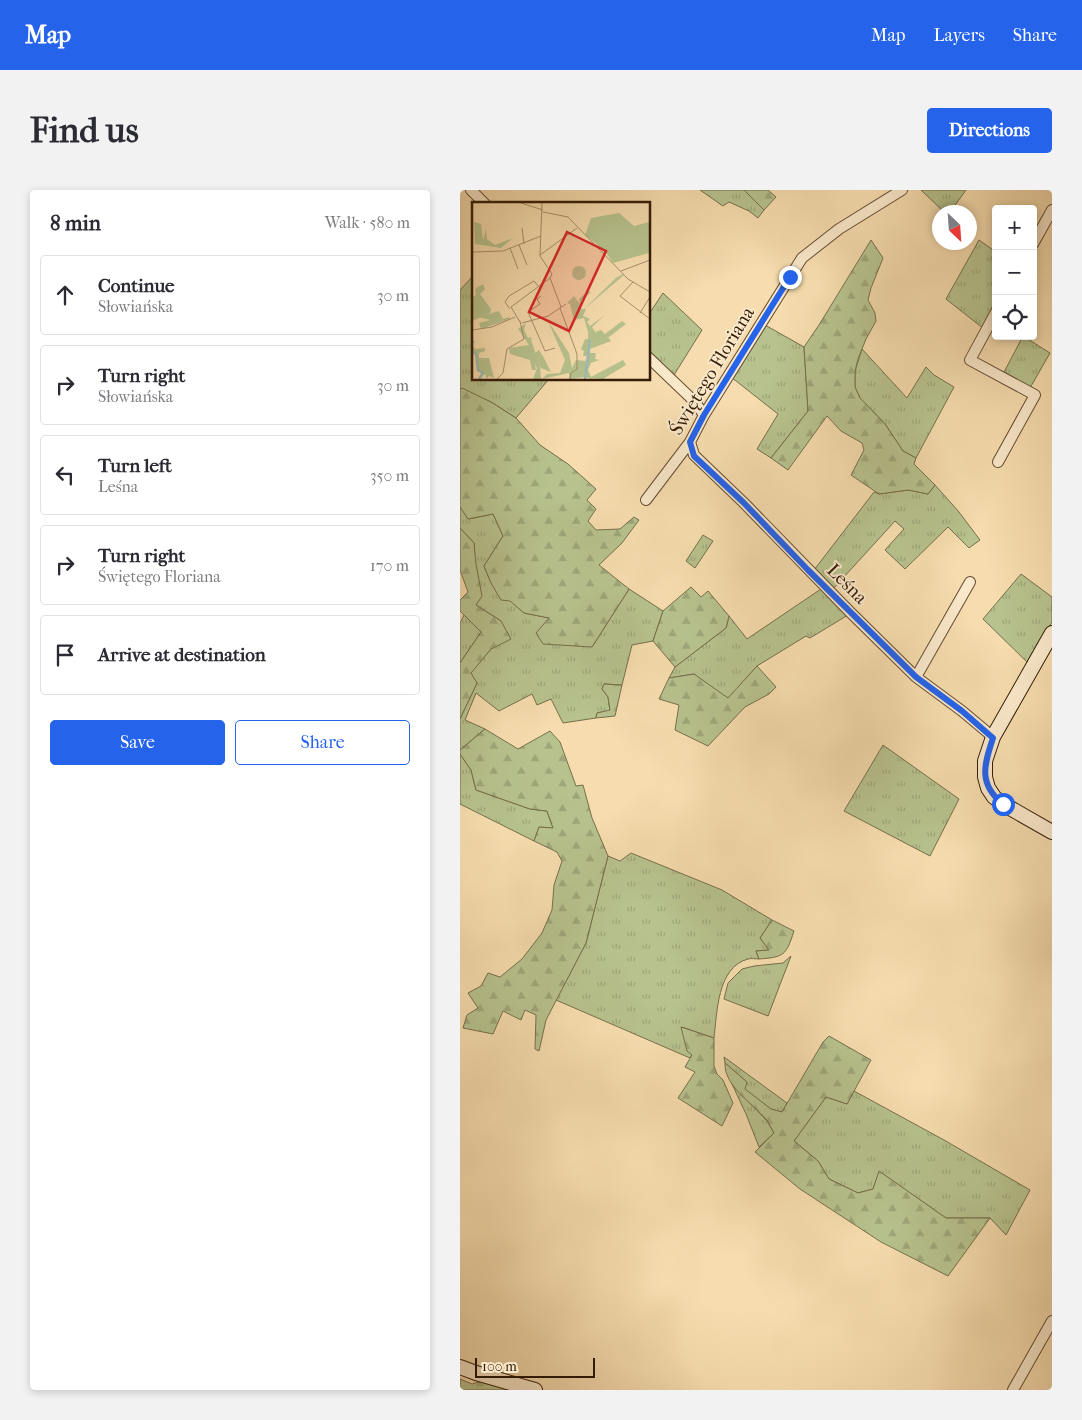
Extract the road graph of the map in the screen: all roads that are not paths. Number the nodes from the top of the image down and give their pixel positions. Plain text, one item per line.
1 (471, 190) edge
2 (902, 190) edge
3 (483, 202) edge
4 (1052, 210) edge
5 (1037, 237) edge
6 (992, 319) edge
7 (650, 359) edge
8 (704, 415) junction
9 (690, 442) junction
10 (998, 462) dead end
11 (646, 500) dead end
12 (970, 582) dead end
13 (1052, 633) edge
14 (916, 677) junction
15 (993, 738) junction
16 (1052, 832) edge
17 (1052, 1321) edge
18 (460, 1367) edge
19 (535, 1390) edge
20 (1013, 1390) edge

1 - 3 street
2 - 8 street, Świętego Floriana
4 - 5 street
6 - 10 street
7 - 8 street
8 - 9 street, Świętego Floriana
9 - 11 street, Świętego Floriana
9 - 14 street, Leśna
12 - 14 street
13 - 15 street
14 - 15 street, Leśna
15 - 16 street
17 - 20 street
18 - 19 street

